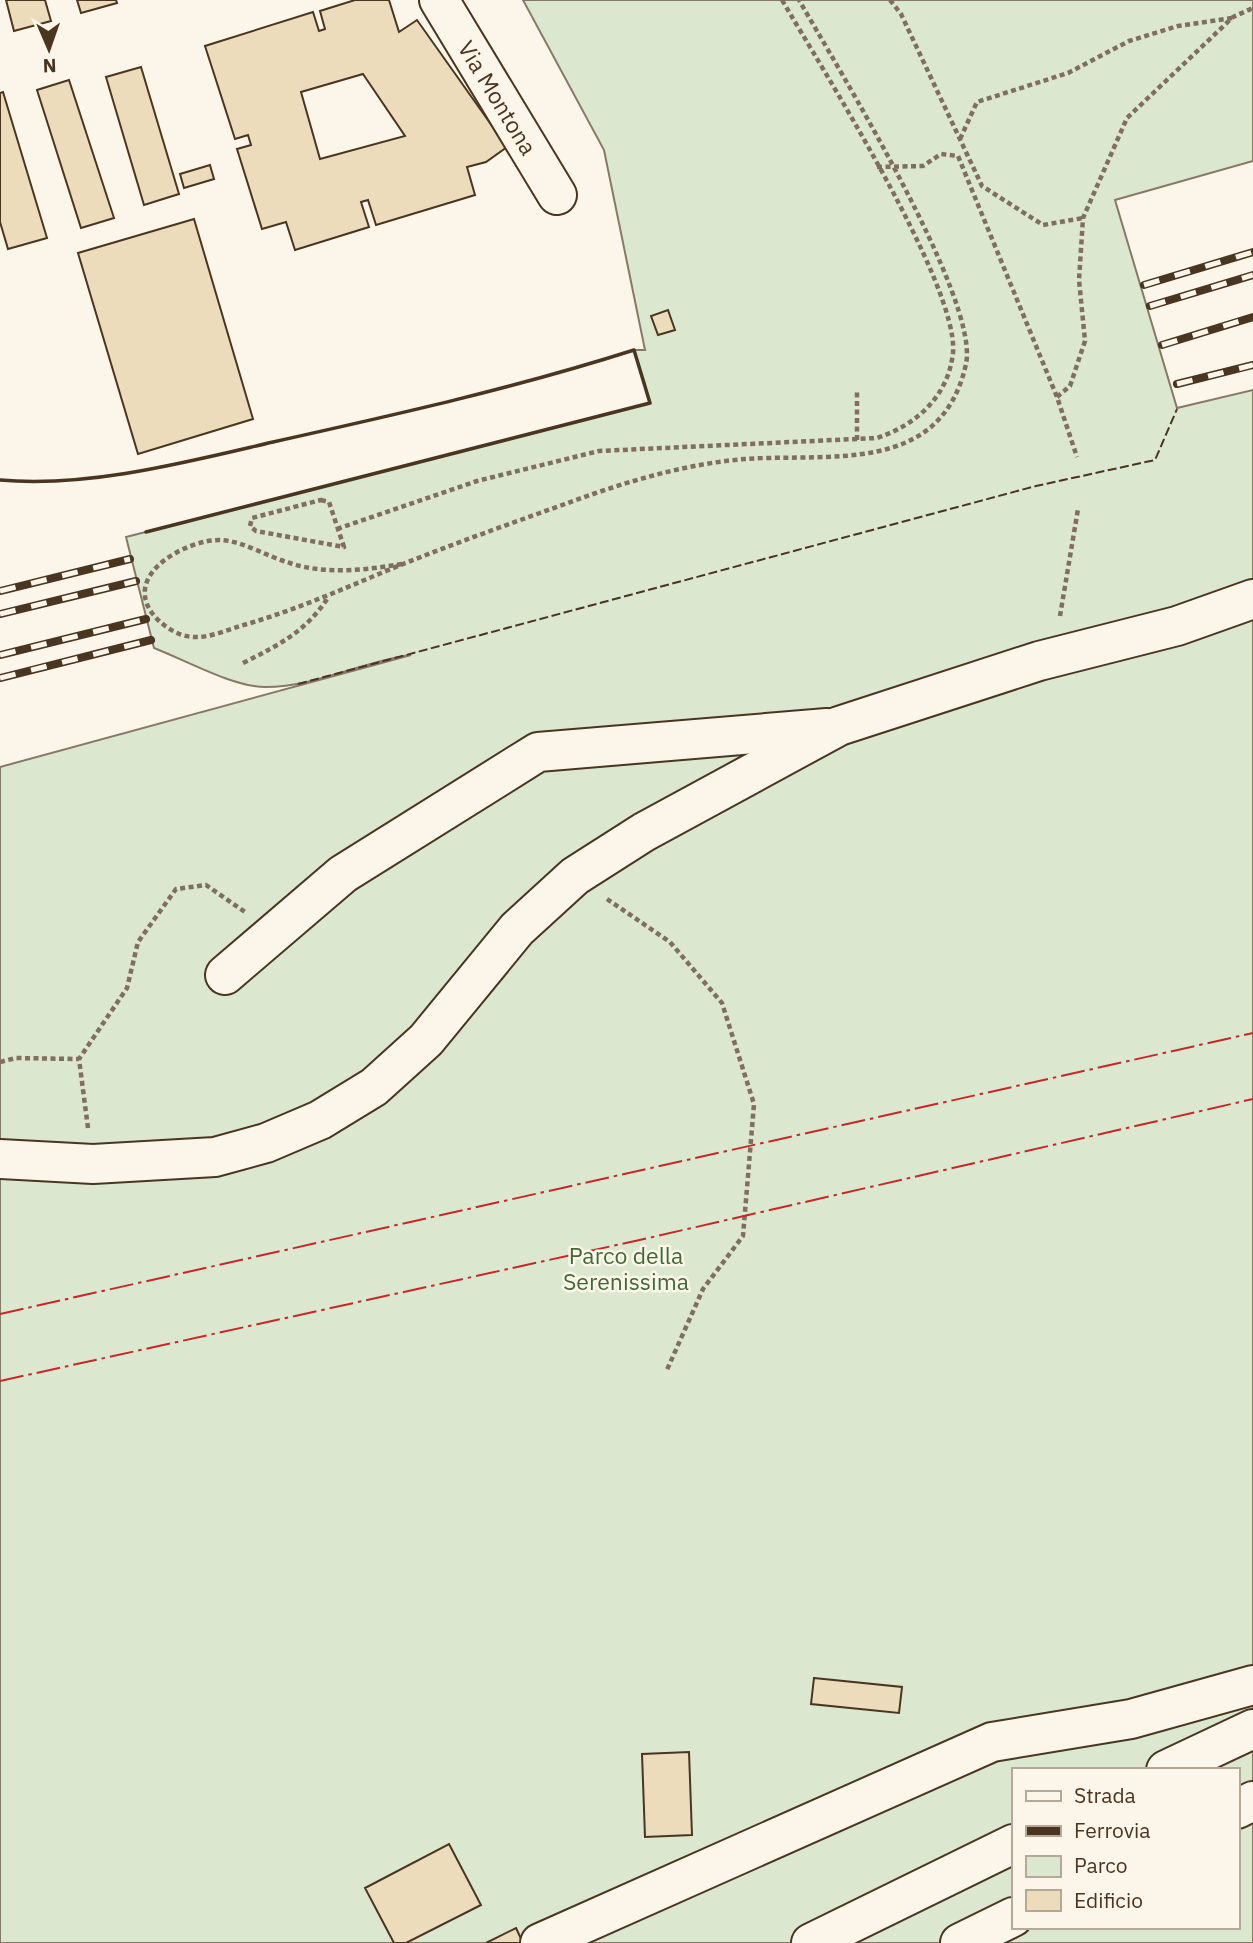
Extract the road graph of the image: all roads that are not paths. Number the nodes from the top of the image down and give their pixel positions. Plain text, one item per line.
1 (439, 0) edge
2 (557, 195) dead end
3 (1253, 599) edge
4 (839, 726) junction
5 (225, 975) dead end
6 (0, 1160) edge
7 (1253, 1685) edge
8 (1253, 1729) edge
9 (1170, 1768) edge
10 (1012, 1844) edge
11 (1012, 1917) edge
12 (540, 1943) edge
13 (811, 1943) edge
14 (960, 1943) edge

1 - 2 main road, Via Montona
3 - 4 main road
4 - 5 main road
4 - 6 main road
7 - 12 main road
8 - 9 main road
10 - 13 main road
11 - 14 main road

